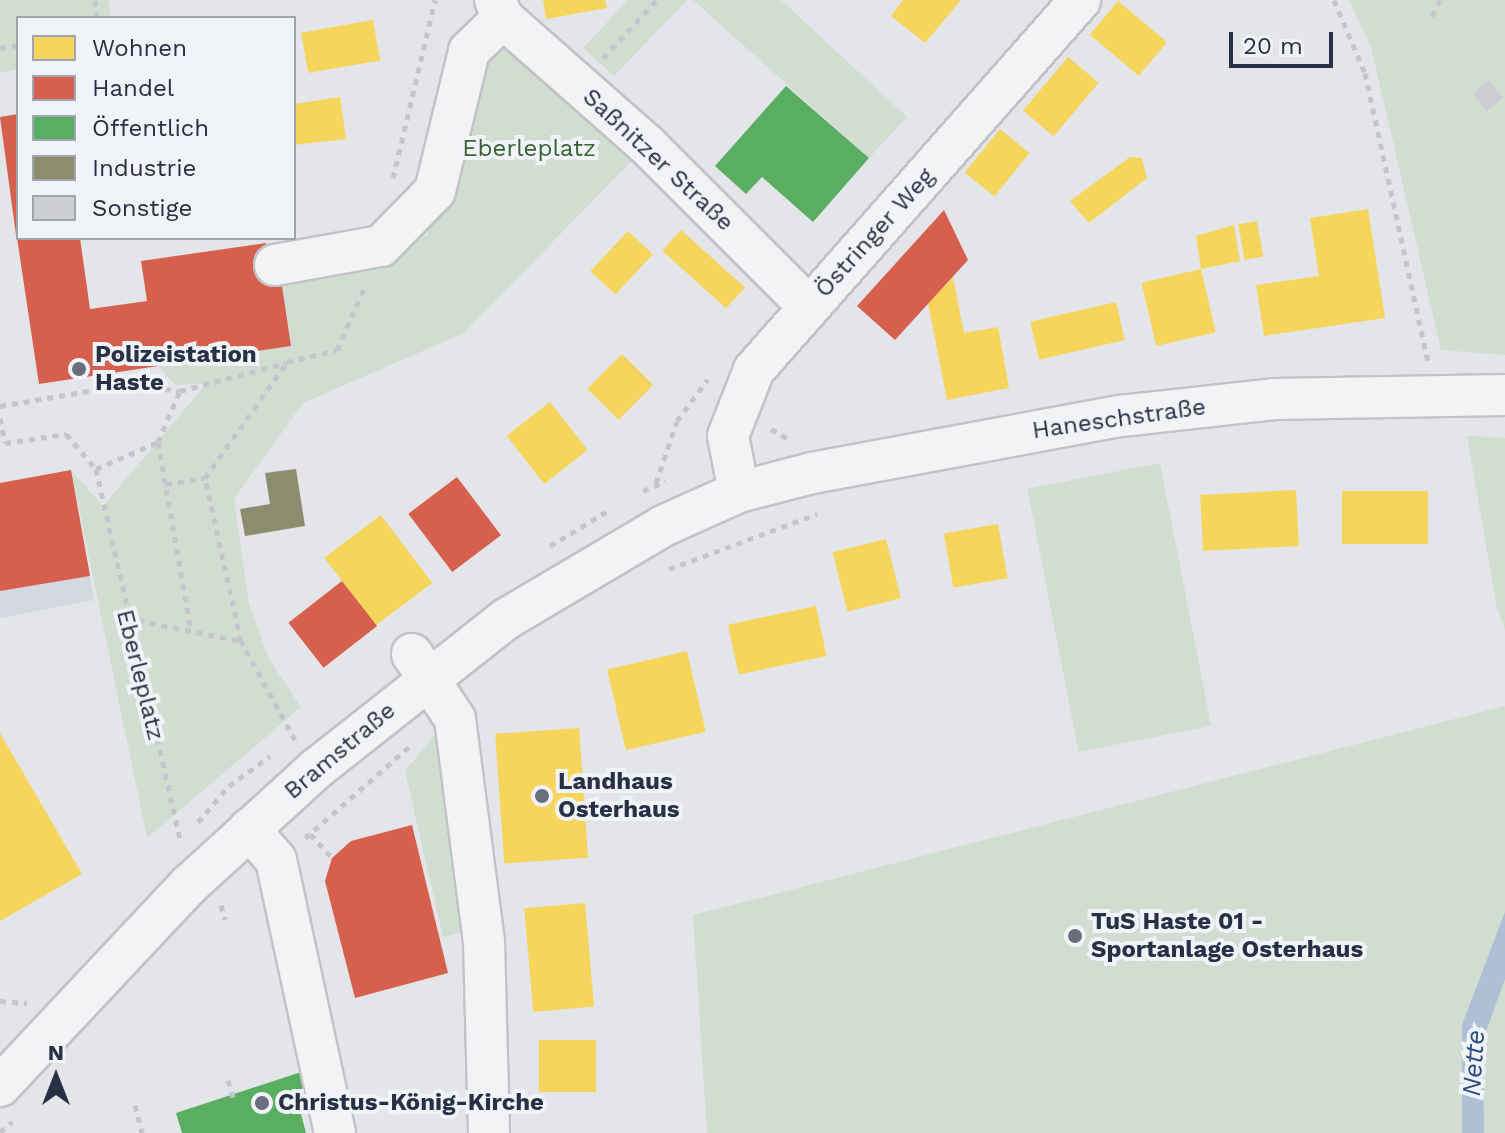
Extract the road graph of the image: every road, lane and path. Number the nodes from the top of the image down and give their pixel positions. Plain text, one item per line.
1 (435, 0) edge
2 (657, 0) edge
3 (1080, 0) edge
4 (1334, 0) edge
5 (1440, 0) edge
6 (499, 9) edge
7 (1432, 16) dead end
8 (578, 85) junction
9 (401, 204) junction
10 (380, 252) junction
11 (275, 265) dead end
12 (809, 307) junction
13 (287, 362) junction
14 (1428, 366) dead end
15 (180, 391) junction
16 (1503, 395) edge
17 (0, 406) edge
18 (0, 418) edge
19 (158, 442) junction
20 (96, 469) junction
21 (205, 478) junction
22 (166, 484) junction
23 (739, 492) junction
24 (822, 511) dead end
25 (656, 574) dead end
26 (126, 618) junction
27 (191, 631) junction
28 (241, 641) junction
29 (430, 678) junction
30 (294, 739) dead end
31 (249, 829) junction
32 (310, 834) junction
33 (181, 843) dead end
34 (332, 858) dead end
35 (276, 860) junction
36 (229, 894) dead end
37 (221, 903) junction
38 (209, 914) dead end
39 (225, 919) dead end
40 (0, 1001) edge
41 (30, 1003) dead end
42 (228, 1080) dead end
43 (233, 1097) dead end
44 (9, 1102) edge
45 (135, 1105) dead end
46 (29, 1123) dead end
47 (142, 1133) edge
48 (335, 1133) edge
49 (489, 1133) edge

1 - 9 path
2 - 8 path
3 - 12 street, Östringer Weg
4 - 14 path
5 - 7 path
6 - 8 street, Saßnitzer Straße
6 - 9 street, Saßnitzer Straße
8 - 12 street, Saßnitzer Straße
9 - 10 street, Saßnitzer Straße
10 - 11 street
10 - 13 path
12 - 23 street, Östringer Weg
13 - 15 path
13 - 21 path
15 - 17 path
15 - 19 path
16 - 23 street, Haneschstraße
18 - 20 path
19 - 20 path
19 - 22 path
20 - 26 path, Eberleplatz
21 - 22 path
21 - 28 path
22 - 27 path
23 - 29 street, Bramstraße
24 - 25 path
26 - 27 path
26 - 33 path, Eberleplatz
27 - 28 path
28 - 30 path
29 - 31 street, Bramstraße
29 - 32 path
29 - 49 street
31 - 35 street
31 - 44 street, Bramstraße
32 - 34 path
32 - 35 path
35 - 48 street
36 - 37 path
37 - 38 path
37 - 39 path
40 - 41 path
42 - 43 path
44 - 46 path
45 - 47 path

